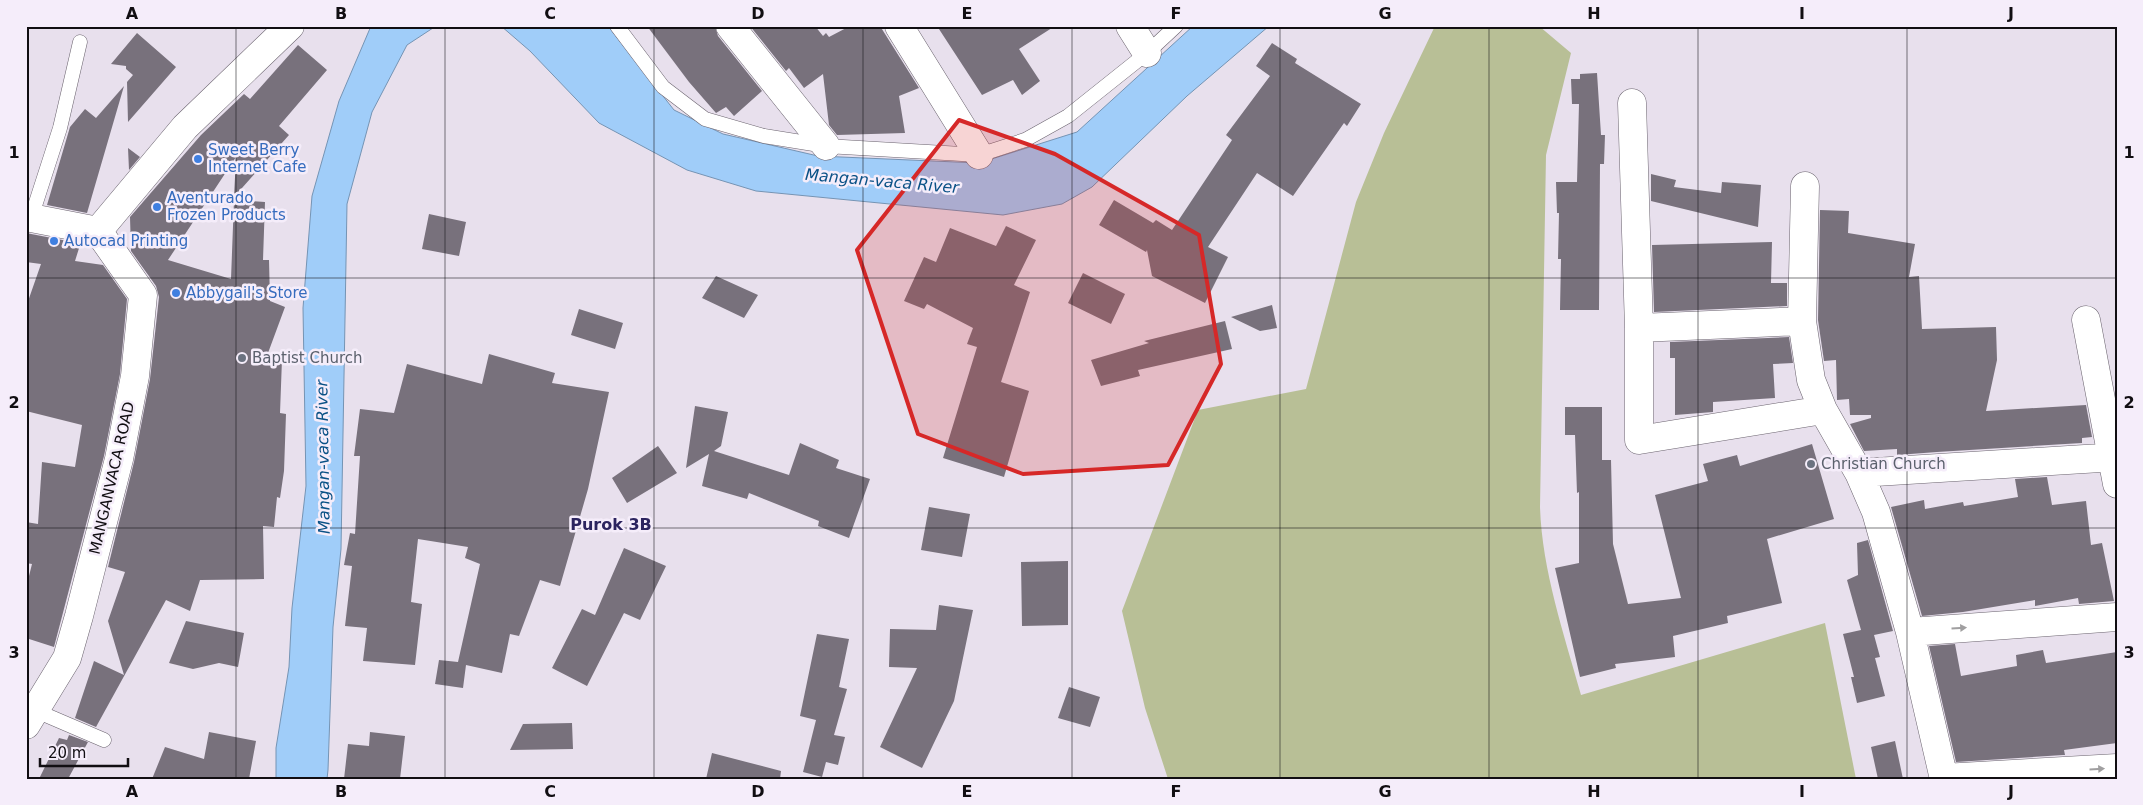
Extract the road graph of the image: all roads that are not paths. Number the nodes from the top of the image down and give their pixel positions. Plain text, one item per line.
1 (290, 26) edge
2 (617, 26) edge
3 (730, 26) edge
4 (899, 26) edge
5 (1130, 26) edge
6 (1176, 26) edge
7 (80, 42) dead end
8 (1147, 53) junction
9 (1632, 103) dead end
10 (826, 146) junction
11 (979, 155) junction
12 (1805, 186) dead end
13 (29, 217) edge
14 (98, 231) junction
15 (2086, 320) dead end
16 (1802, 321) junction
17 (1639, 328) junction
18 (1823, 410) junction
19 (2114, 457) edge
20 (1859, 473) junction
21 (2117, 484) edge
22 (2117, 617) edge
23 (1910, 632) junction
24 (30, 718) edge
25 (104, 740) dead end
26 (2117, 768) edge
27 (1944, 778) edge

1 - 14 street
2 - 10 lane
3 - 10 street
4 - 11 street
5 - 8 street
6 - 8 lane
7 - 13 lane
8 - 11 lane
9 - 17 street
10 - 11 lane
12 - 16 street
13 - 14 street
14 - 24 street, MANGANVACA ROAD
15 - 19 street
16 - 17 street
16 - 18 street
17 - 18 street
18 - 20 street
19 - 20 street
19 - 21 street
20 - 23 street
23 -> 22 street
23 - 27 street
24 - 25 lane
27 -> 26 street

